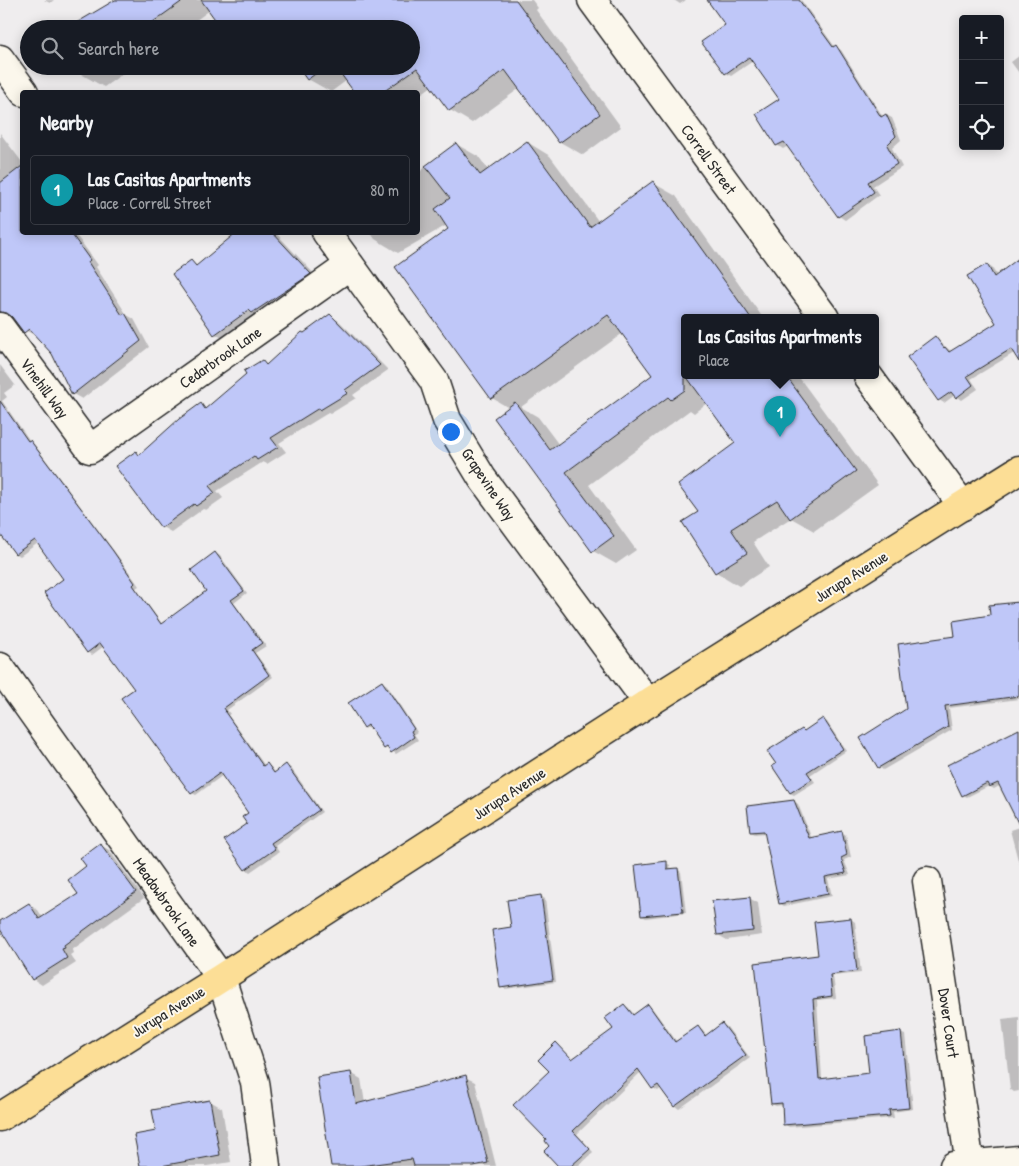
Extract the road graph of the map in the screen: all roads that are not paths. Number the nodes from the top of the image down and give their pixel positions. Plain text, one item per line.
1 (592, 0) edge
2 (0, 59) edge
3 (23, 90) edge
4 (328, 235) edge
5 (350, 265) junction
6 (823, 314) edge
7 (0, 327) edge
8 (870, 379) edge
9 (90, 449) joint
10 (1019, 470) edge
11 (963, 506) junction
12 (0, 667) edge
13 (648, 703) junction
14 (928, 881) dead end
15 (221, 978) junction
16 (0, 1117) edge
17 (1019, 1160) edge
18 (962, 1165) edge
19 (266, 1166) edge

1 - 6 street, Correll Street
2 - 3 street
4 - 5 street, Grapevine Way
5 - 9 street, Cedarbrook Lane
5 - 13 street, Grapevine Way
7 - 9 street, Vinehill Way
8 - 11 street
10 - 11 main road, Jurupa Avenue
11 - 13 main road, Jurupa Avenue
12 - 15 street, Meadowbrook Lane
13 - 15 main road, Jurupa Avenue
14 - 18 street, Dover Court
15 - 16 main road, Jurupa Avenue
15 - 19 street, Meadowbrook Lane
17 - 18 street

